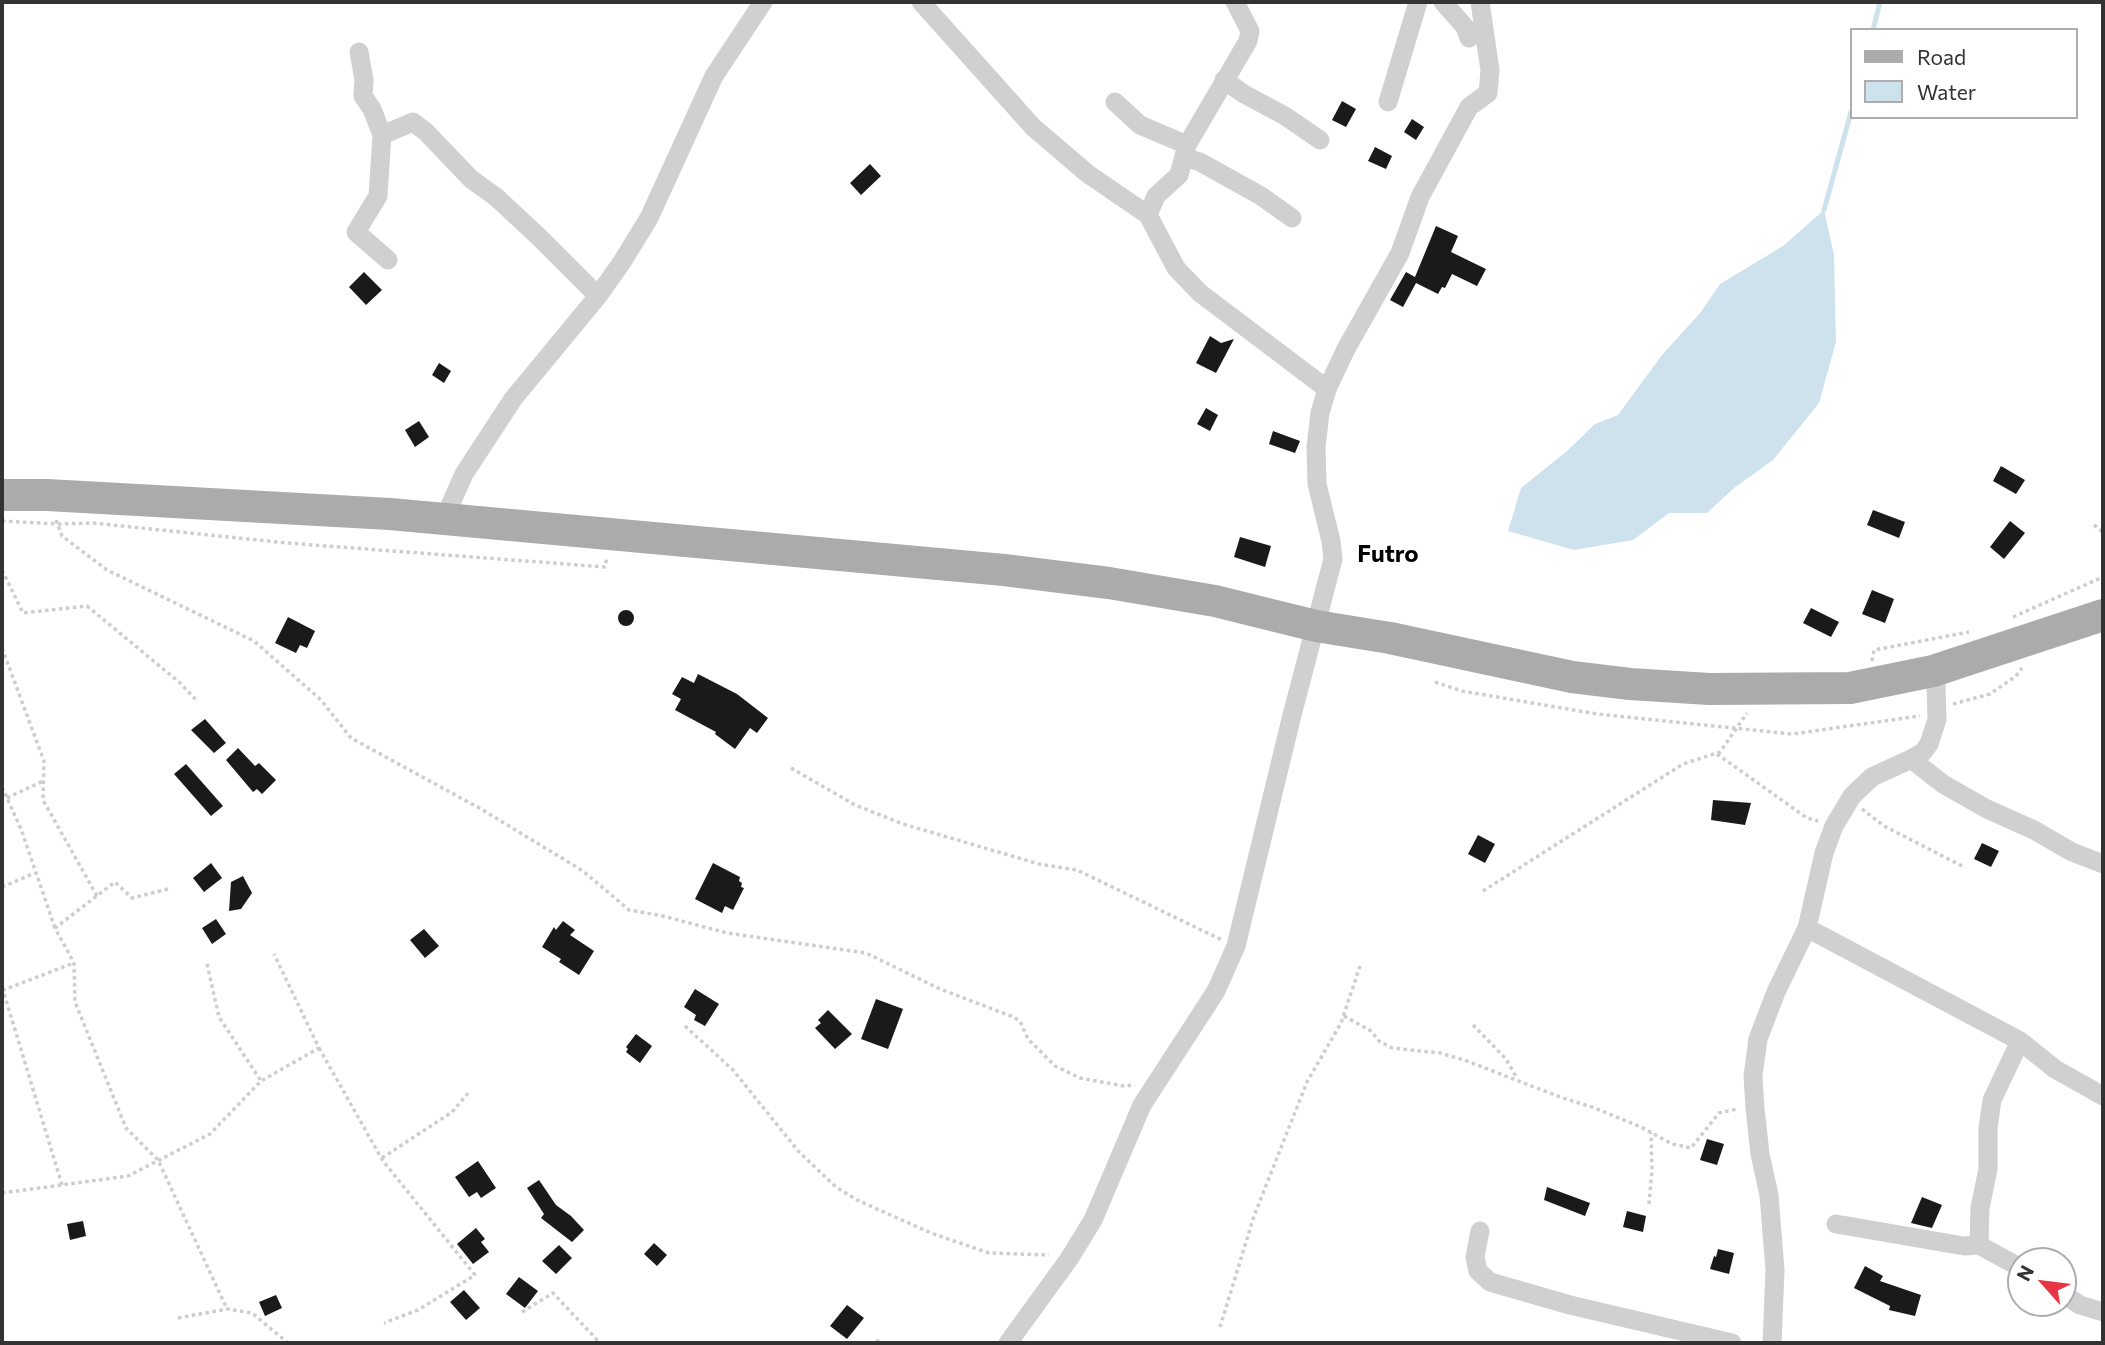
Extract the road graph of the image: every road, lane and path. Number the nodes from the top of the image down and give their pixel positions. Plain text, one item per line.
1 (921, 2) edge
2 (1235, 2) edge
3 (1418, 2) edge
4 (1443, 2) edge
5 (1480, 2) edge
6 (754, 5) edge
7 (1469, 38) dead end
8 (359, 52) dead end
9 (1224, 80) junction
10 (1115, 102) dead end
11 (1388, 102) dead end
12 (382, 135) junction
13 (1320, 140) dead end
14 (1185, 151) junction
15 (1148, 215) junction
16 (1292, 218) dead end
17 (388, 260) dead end
18 (598, 296) junction
19 (1327, 389) junction
20 (2, 495) edge
21 (52, 510) junction
22 (444, 519) junction
23 (2, 521) edge
24 (2094, 525) dead end
25 (2103, 532) edge
26 (613, 535) junction
27 (2, 570) edge
28 (2103, 577) edge
29 (2103, 615) edge
30 (2008, 620) dead end
31 (1316, 626) junction
32 (1972, 631) dead end
33 (2, 648) edge
34 (1872, 663) dead end
35 (1933, 671) junction
36 (1748, 689) junction
37 (198, 702) dead end
38 (1717, 754) junction
39 (1911, 759) junction
40 (791, 768) dead end
41 (44, 780) junction
42 (2, 787) edge
43 (7, 798) junction
44 (1849, 800) junction
45 (1834, 826) junction
46 (2103, 864) edge
47 (1964, 867) dead end
48 (35, 873) junction
49 (2, 887) edge
50 (168, 889) dead end
51 (1483, 891) dead end
52 (97, 896) junction
53 (55, 928) junction
54 (1807, 928) junction
55 (1236, 946) junction
56 (274, 954) dead end
57 (74, 964) junction
58 (208, 964) dead end
59 (1360, 966) dead end
60 (1344, 1016) junction
61 (1473, 1025) dead end
62 (685, 1026) dead end
63 (2020, 1041) junction
64 (319, 1048) junction
65 (1518, 1080) junction
66 (261, 1081) junction
67 (1155, 1084) junction
68 (469, 1092) dead end
69 (2103, 1096) edge
70 (1755, 1108) junction
71 (1651, 1132) junction
72 (382, 1158) junction
73 (158, 1160) junction
74 (62, 1185) junction
75 (2, 1194) edge
76 (1649, 1205) dead end
77 (1836, 1224) dead end
78 (1479, 1231) dead end
79 (1979, 1245) junction
80 (1075, 1249) junction
81 (2007, 1260) edge
82 (2077, 1304) edge
83 (227, 1310) junction
84 (522, 1312) dead end
85 (2103, 1312) edge
86 (178, 1318) dead end
87 (384, 1323) dead end
88 (1220, 1327) dead end
89 (288, 1343) edge
90 (600, 1343) edge
91 (1008, 1343) edge
92 (1732, 1343) edge
93 (1772, 1343) edge

1 - 15 street
2 - 9 street
3 - 11 street
4 - 7 street
5 - 19 street
6 - 18 street
8 - 12 street
9 - 13 street
9 - 14 street
10 - 14 street
12 - 17 street
12 - 18 street
14 - 15 street
14 - 16 street
15 - 19 street
18 - 22 street
19 - 31 street
20 - 21 main road
21 - 22 main road
21 - 23 path
21 - 26 path
21 - 67 path
22 - 26 main road
24 - 25 path
26 - 31 main road
27 - 37 path
28 - 30 path
29 - 35 main road
31 - 36 main road
31 - 55 street
32 - 34 path
33 - 41 path
35 - 36 main road
35 - 39 street
36 - 38 path
38 - 45 path
38 - 51 path
39 - 44 street
39 - 46 street
40 - 55 path
41 - 43 path
41 - 52 path
42 - 43 path
43 - 48 path
44 - 45 street
44 - 47 path
45 - 54 street
48 - 49 path
48 - 53 path
50 - 52 path
52 - 53 path
53 - 57 path
54 - 63 street
54 - 70 street
55 - 67 street
56 - 64 path
57 - 73 path
57 - 74 path
58 - 66 path
59 - 60 path
60 - 65 path
60 - 88 path
61 - 65 path
62 - 80 path
63 - 69 street
63 - 79 street
64 - 66 path
64 - 72 path
65 - 71 path
66 - 73 path
67 - 80 street
68 - 72 path
70 - 71 path
70 - 93 street
71 - 76 path
72 - 87 path
73 - 74 path
73 - 83 path
74 - 75 path
77 - 79 street
78 - 92 street
79 - 81 street
80 - 91 street
82 - 85 street
83 - 86 path
83 - 89 path
84 - 90 path

